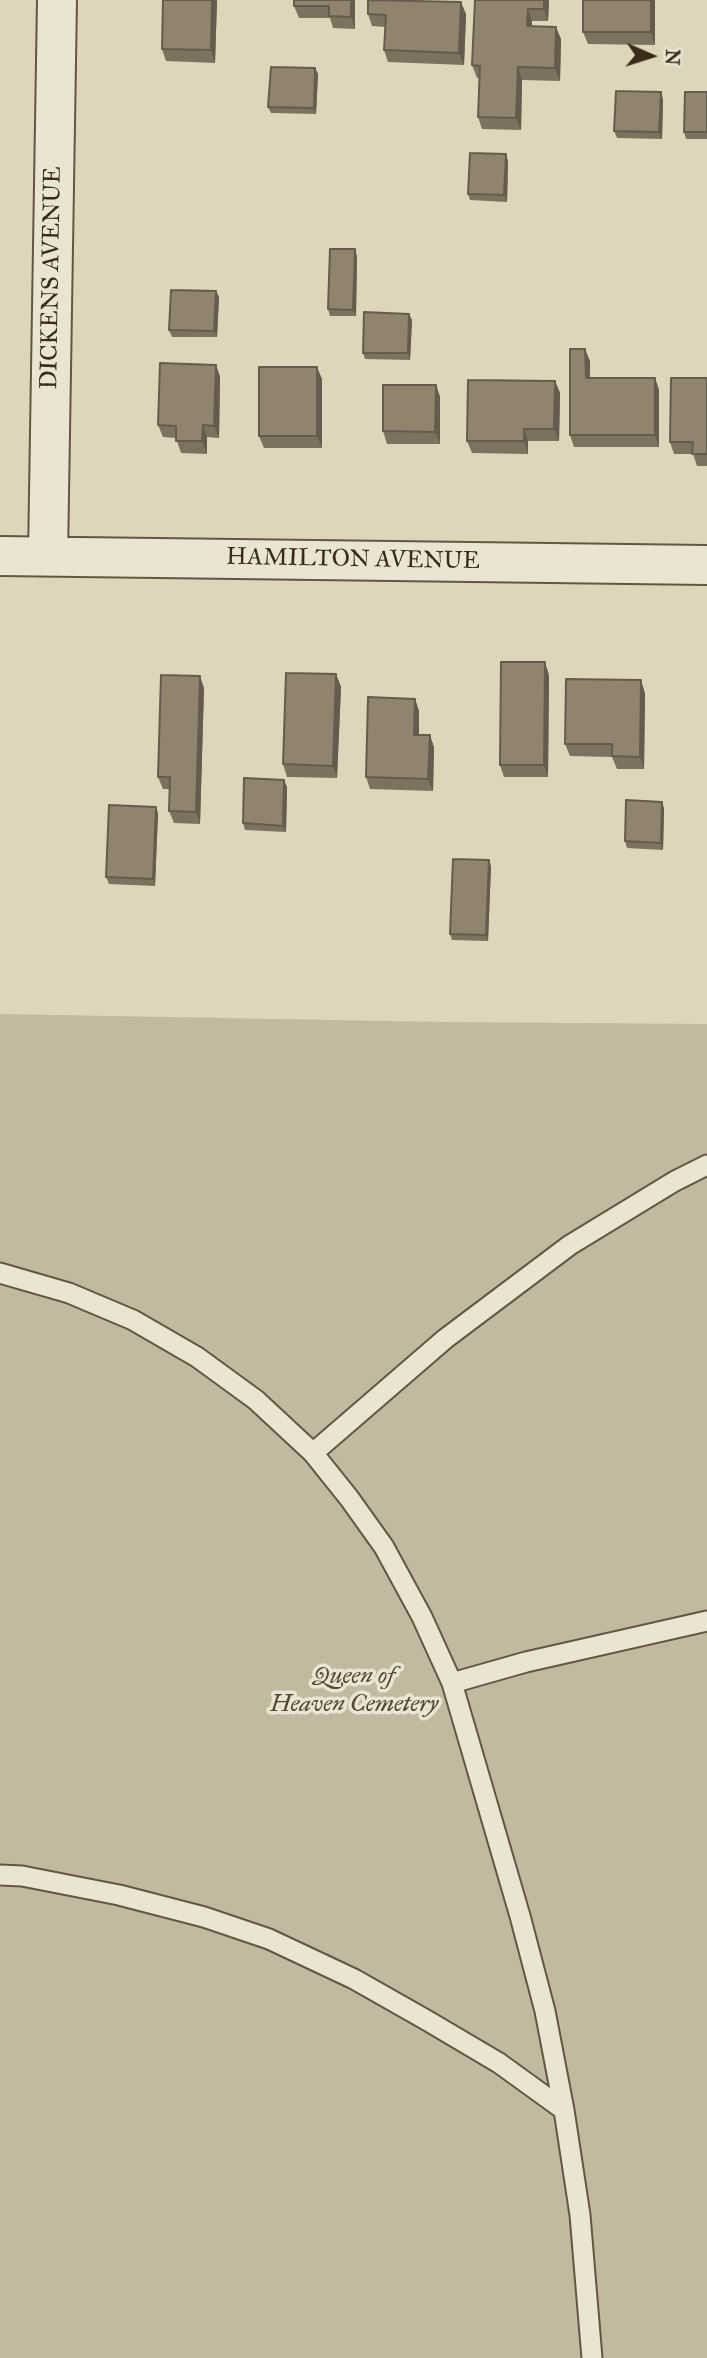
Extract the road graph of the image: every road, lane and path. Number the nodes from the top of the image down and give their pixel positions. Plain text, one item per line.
1 (57, 0) edge
2 (0, 556) edge
3 (48, 556) junction
4 (707, 565) edge
5 (707, 1165) edge
6 (0, 1273) edge
7 (313, 1453) junction
8 (707, 1621) edge
9 (452, 1683) junction
10 (0, 1874) edge
11 (564, 2110) junction
12 (592, 2358) edge

1 - 3 street, DICKENS AVENUE
2 - 3 street, HAMILTON AVENUE
3 - 4 street, HAMILTON AVENUE
5 - 7 lane
6 - 7 lane
7 - 9 lane
8 - 9 lane
9 - 11 lane
10 - 11 lane
11 - 12 lane

